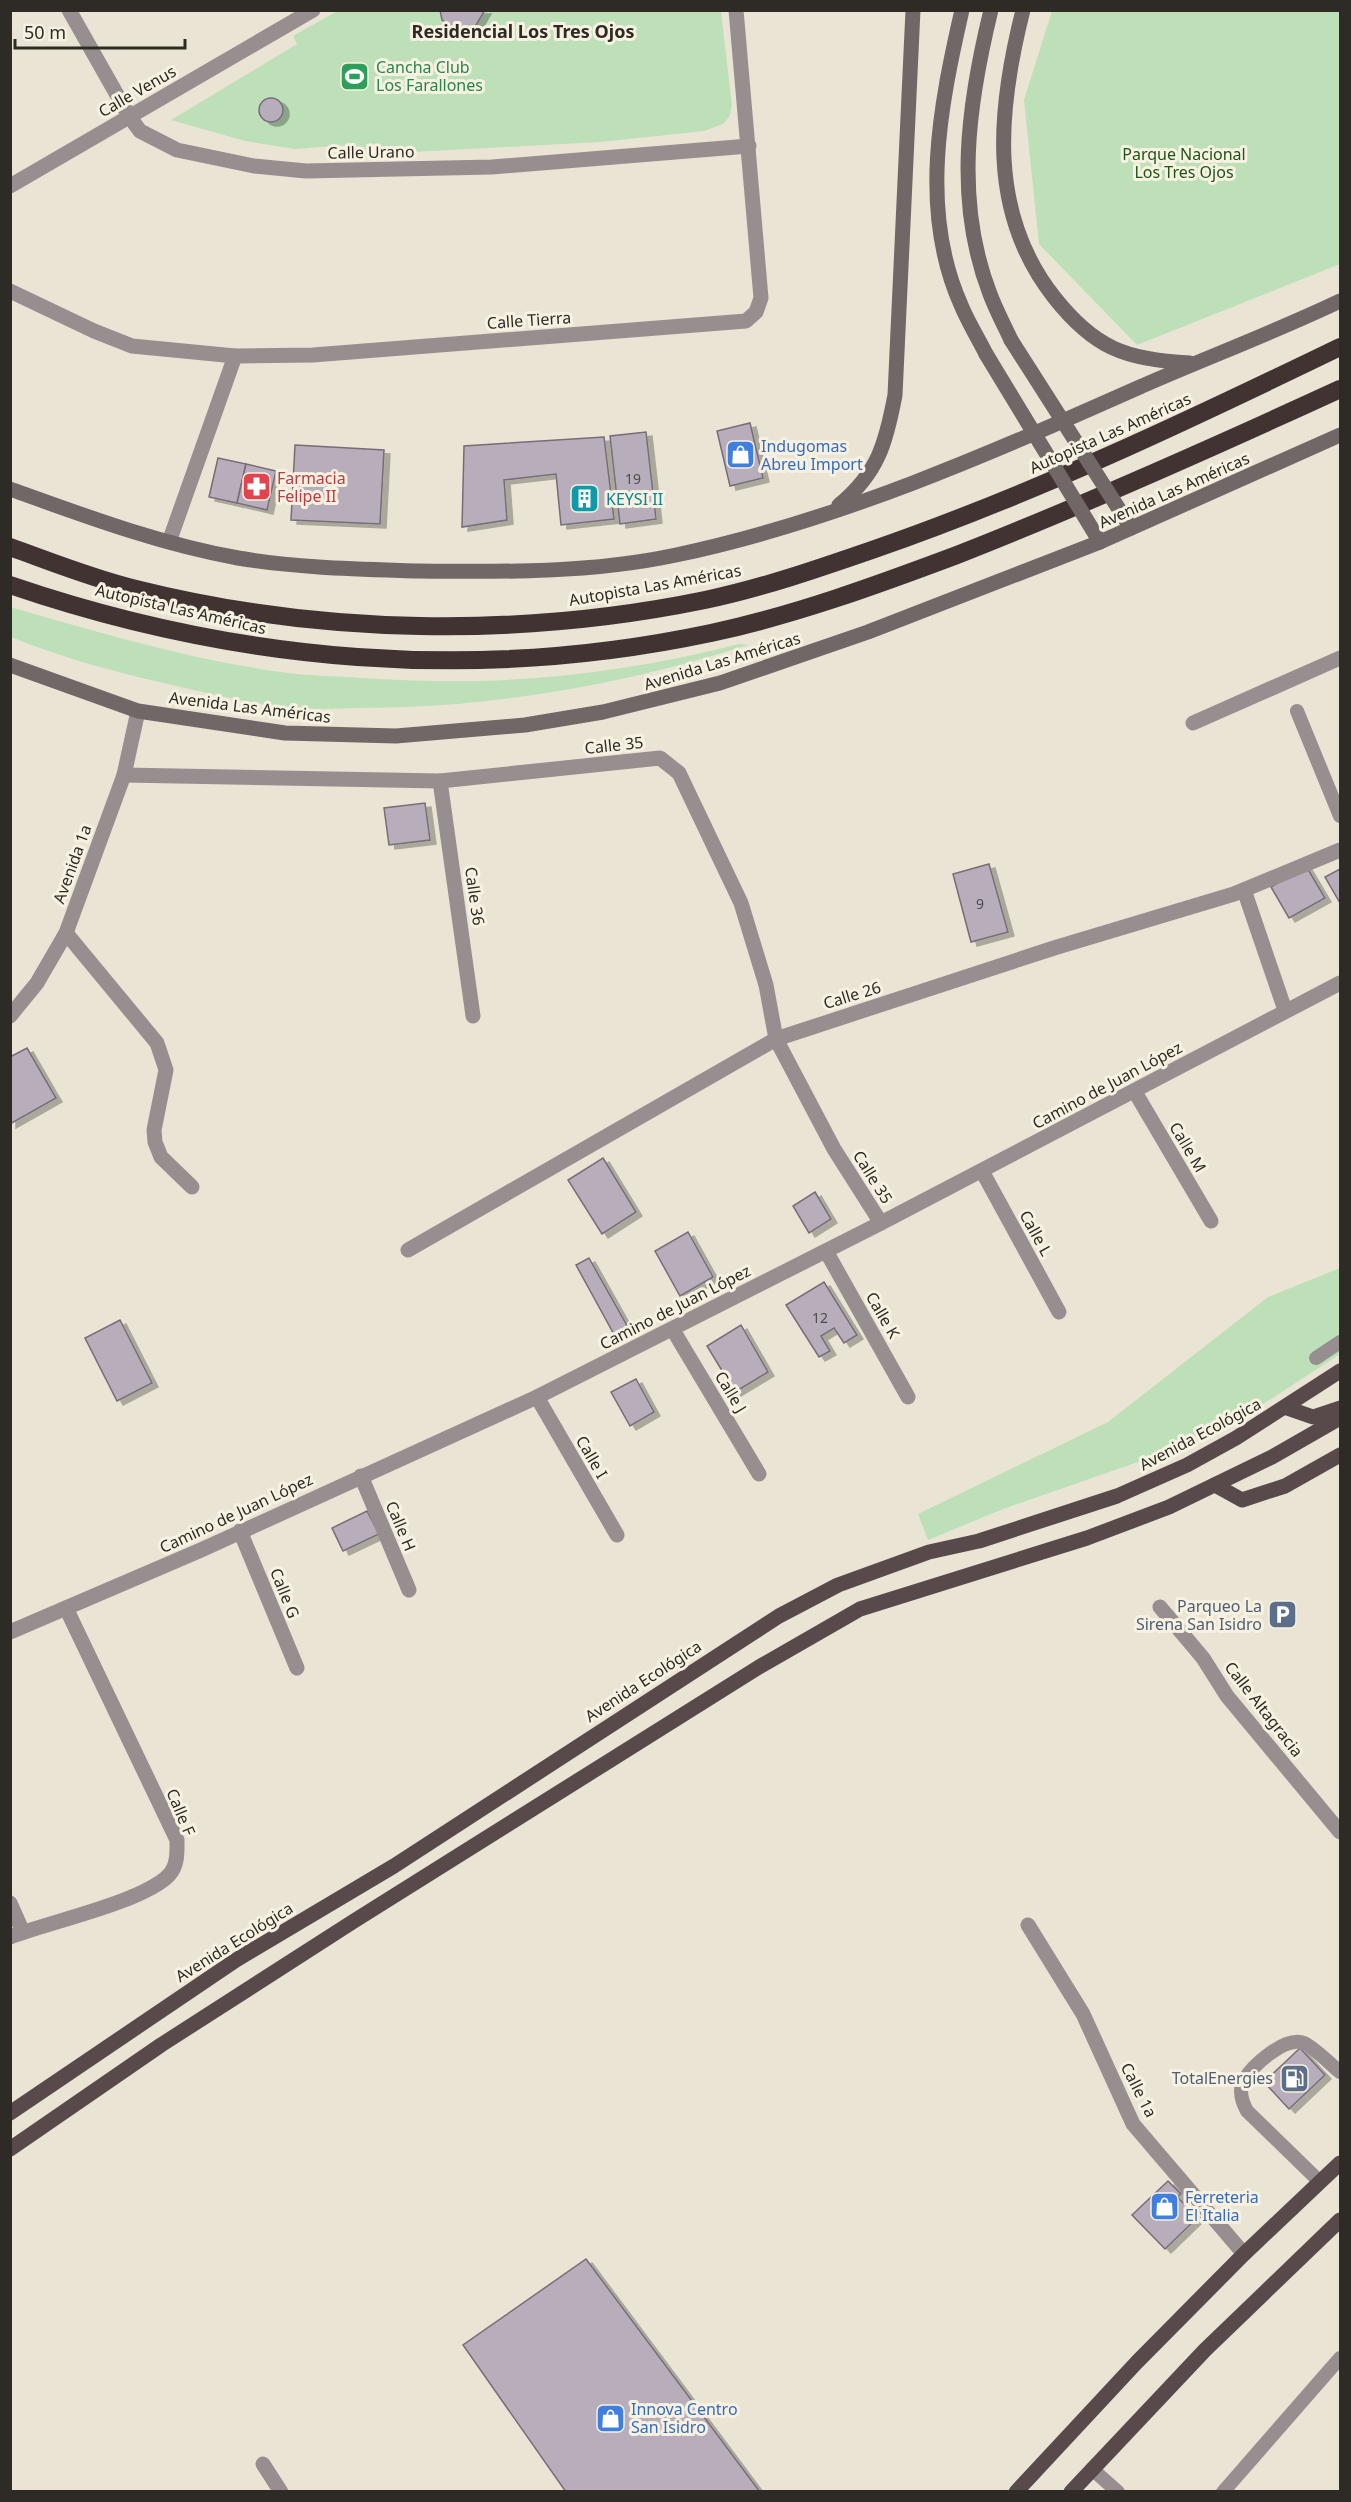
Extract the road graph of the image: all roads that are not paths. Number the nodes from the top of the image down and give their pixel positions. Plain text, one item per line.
1 (69, 10) edge
2 (313, 10) edge
3 (736, 10) edge
4 (913, 10) edge
5 (962, 10) edge
6 (991, 10) edge
7 (1023, 10) edge
8 (129, 116) junction
9 (749, 146) junction
10 (10, 186) edge
11 (10, 291) edge
12 (1341, 301) edge
13 (1341, 347) edge
14 (235, 356) junction
15 (1193, 363) junction
16 (1341, 389) edge
17 (1341, 435) edge
18 (10, 489) edge
19 (829, 513) junction
20 (1131, 528) junction
21 (169, 542) junction
22 (1100, 542) junction
23 (10, 547) edge
24 (10, 585) edge
25 (1341, 658) edge
26 (10, 665) edge
27 (138, 711) junction
28 (1297, 711) dead end
29 (1193, 723) dead end
30 (124, 776) junction
31 (440, 781) junction
32 (1341, 816) edge
33 (1341, 850) edge
34 (1244, 890) junction
35 (66, 933) junction
36 (1341, 983) edge
37 (1285, 1010) junction
38 (11, 1014) edge
39 (473, 1016) dead end
40 (776, 1039) junction
41 (1135, 1092) junction
42 (982, 1171) junction
43 (192, 1187) dead end
44 (1211, 1221) dead end
45 (881, 1223) junction
46 (408, 1250) dead end
47 (826, 1251) junction
48 (1059, 1312) dead end
49 (673, 1330) junction
50 (1341, 1342) edge
51 (1316, 1358) dead end
52 (1341, 1371) edge
53 (537, 1397) junction
54 (908, 1397) dead end
55 (1287, 1408) junction
56 (1341, 1408) edge
57 (1341, 1418) edge
58 (1341, 1455) edge
59 (759, 1474) dead end
60 (361, 1476) junction
61 (1215, 1485) junction
62 (240, 1531) junction
63 (617, 1534) dead end
64 (409, 1590) dead end
65 (1160, 1607) dead end
66 (66, 1608) junction
67 (10, 1632) edge
68 (297, 1668) dead end
69 (1341, 1832) edge
70 (10, 1903) edge
71 (1028, 1925) dead end
72 (17, 1934) edge
73 (1341, 2073) edge
74 (10, 2113) edge
75 (10, 2150) edge
76 (1341, 2163) edge
77 (1319, 2181) junction
78 (1341, 2220) edge
79 (1244, 2254) junction
80 (1341, 2358) edge
81 (263, 2464) dead end
82 (1092, 2469) junction
83 (281, 2492) edge
84 (1016, 2492) edge
85 (1071, 2492) edge
86 (1118, 2492) edge
87 (1222, 2492) edge

1 - 8 street, Calle Urano
2 - 8 street, Calle Venus
3 - 9 street, Calle Tierra
4 - 19 street
5 - 22 street, bridge
6 - 20 street, bridge
7 - 15 street
8 - 9 street, Calle Urano
8 - 10 street, Calle Venus
9 - 14 street, Calle Tierra
11 - 14 street, Calle Tierra
12 - 15 street
13 - 23 highway, Autopista Las Américas
14 - 21 street
15 - 19 street
16 - 24 highway, Autopista Las Américas
17 - 20 street, Avenida Las Américas
18 - 21 street
19 - 21 street
20 - 22 street, Avenida Las Américas
22 - 27 street, Avenida Las Américas
25 - 29 street
26 - 27 street, Avenida Las Américas
27 - 30 street, Avenida 1a
28 - 32 lane
30 - 31 street, Calle 35
30 - 35 street, Avenida 1a
31 - 39 street, Calle 36
31 - 40 street, Calle 35
33 - 34 street, Calle 26
34 - 37 street
34 - 40 street, Calle 26
35 - 38 street, Avenida 1a
35 - 43 street
36 - 37 street, Camino de Juan López
37 - 41 street, Camino de Juan López
40 - 45 street, Calle 35
40 - 46 street, Calle 26
41 - 42 street, Camino de Juan López
41 - 44 street, Calle M
42 - 45 street, Camino de Juan López
42 - 48 street, Calle L
45 - 47 street, Camino de Juan López
47 - 49 street, Camino de Juan López
47 - 54 street, Calle K
49 - 53 street, Camino de Juan López
49 - 59 street, Calle J
50 - 51 lane
52 - 55 main road, Avenida Ecológica
53 - 60 street, Camino de Juan López
53 - 63 street, Calle I
55 - 56 main road
55 - 74 main road, Avenida Ecológica
57 - 61 main road
58 - 61 main road
60 - 62 street, Camino de Juan López
60 - 64 street, Calle H
61 - 75 main road
62 - 66 street, Camino de Juan López
62 - 68 street, Calle G
65 - 69 street, Calle Altagracia
66 - 67 street, Camino de Juan López
66 - 72 street, Calle F
70 - 72 street
71 - 79 street, Calle 1a
73 - 77 lane
76 - 77 main road
77 - 79 main road
78 - 82 main road
79 - 84 main road
80 - 87 lane
81 - 83 street
82 - 85 main road
82 - 86 lane

